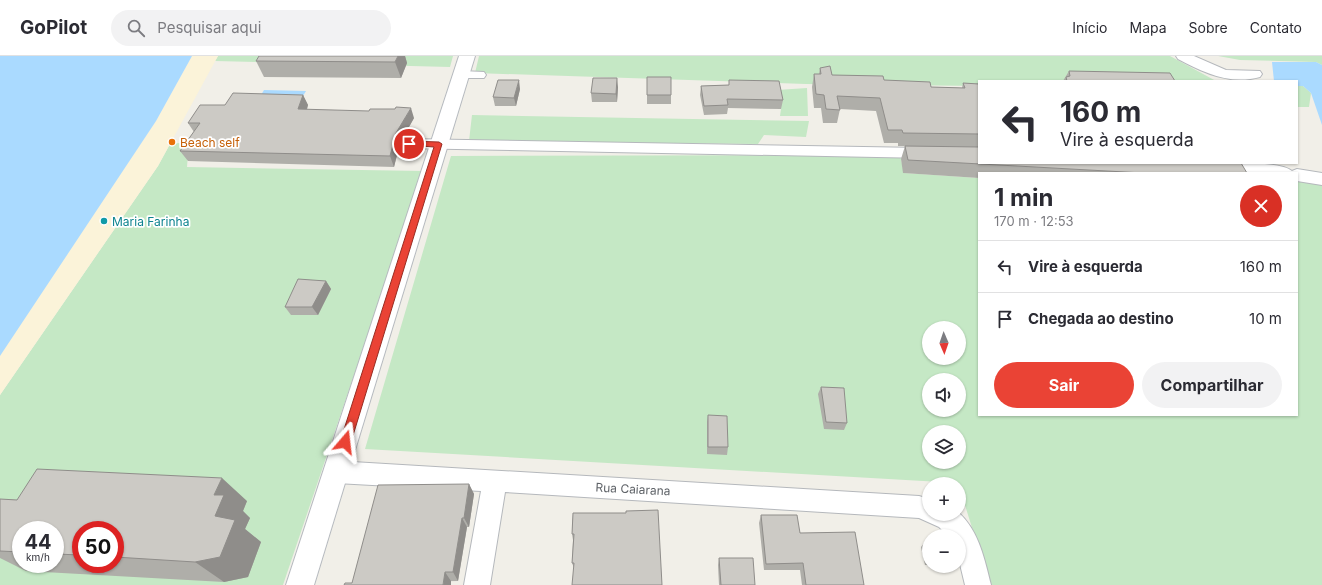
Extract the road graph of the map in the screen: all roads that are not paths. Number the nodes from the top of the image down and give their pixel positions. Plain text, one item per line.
1 (1183, 56) edge
2 (469, 69) edge
3 (1256, 74) dead end
4 (409, 144) dead end
5 (439, 144) junction
6 (978, 154) edge
7 (1223, 164) edge
8 (1279, 172) edge
9 (1298, 175) edge
10 (1322, 179) edge
11 (336, 472) junction
12 (495, 480) junction
13 (922, 509) edge
14 (947, 521) edge
15 (300, 585) edge
16 (477, 585) edge
17 (978, 585) edge

1 - 3 street
2 - 5 main road
4 - 5 street
5 - 6 street
5 - 11 main road
7 - 8 street
9 - 10 street
11 - 12 street, Rua Caiarana
11 - 15 main road
12 - 13 street, Rua Caiarana
12 - 16 street
14 - 17 street

